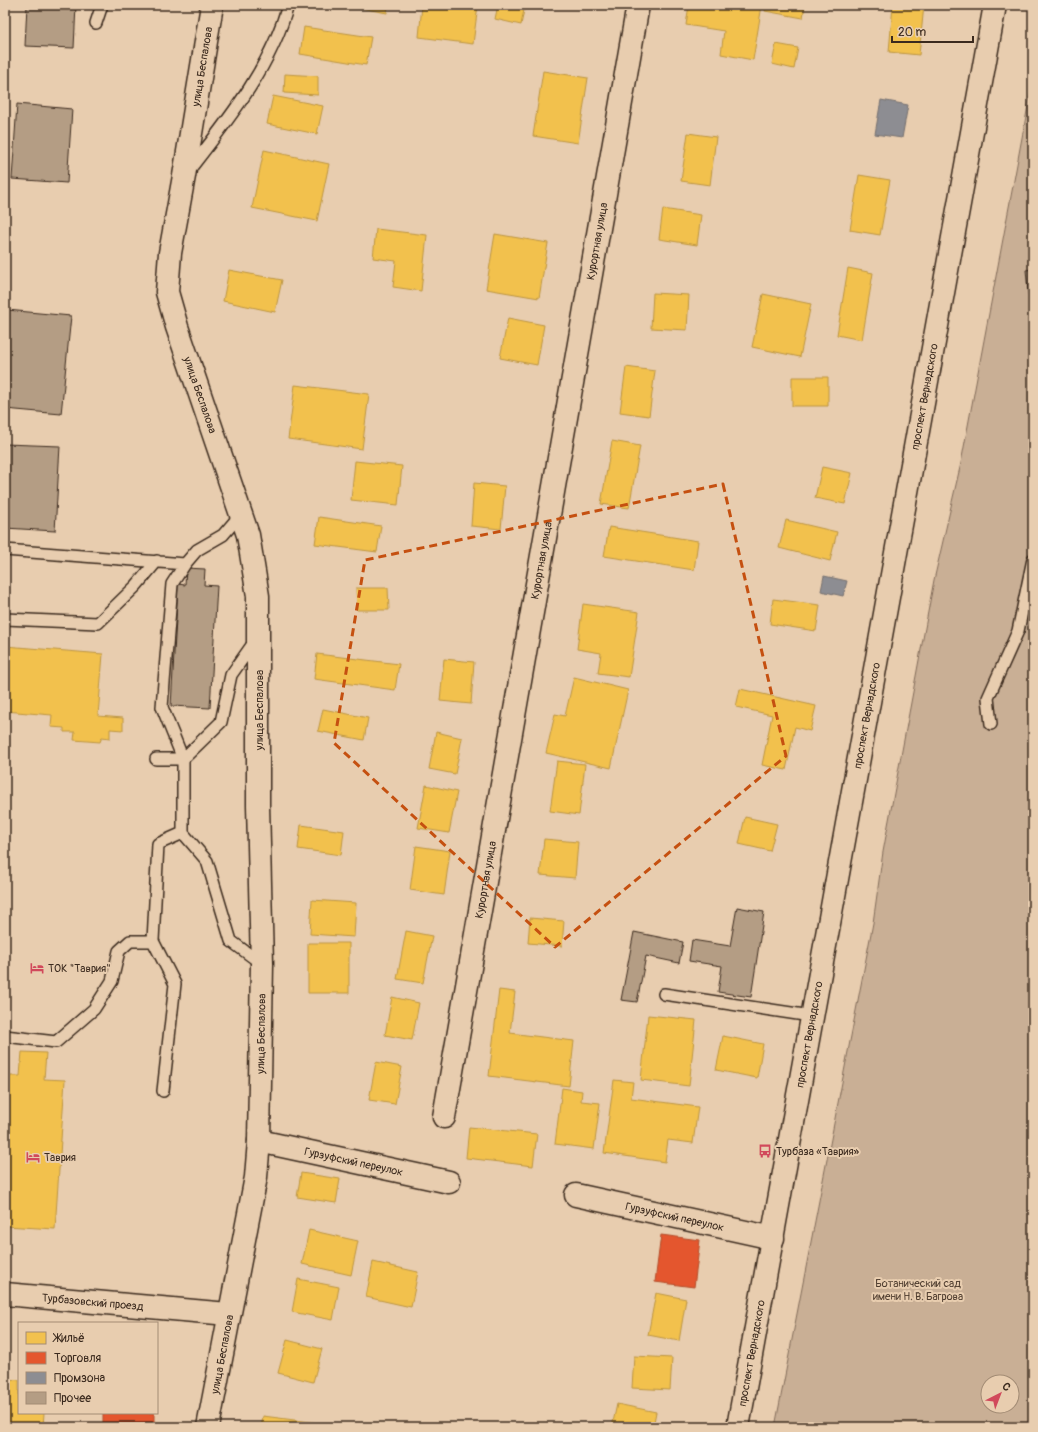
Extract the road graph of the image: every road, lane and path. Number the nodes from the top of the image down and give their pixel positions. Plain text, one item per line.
1 (102, 5) edge
2 (212, 5) edge
3 (288, 5) edge
4 (638, 5) edge
5 (995, 5) edge
6 (96, 23) dead end
7 (184, 176) junction
8 (241, 514) junction
9 (5, 550) edge
10 (1033, 559) edge
11 (157, 561) junction
12 (185, 564) junction
13 (5, 619) edge
14 (259, 635) junction
15 (991, 724) dead end
16 (156, 759) dead end
17 (184, 759) junction
18 (183, 833) junction
19 (153, 941) junction
20 (262, 964) junction
21 (664, 994) dead end
22 (811, 1016) junction
23 (5, 1036) edge
24 (163, 1090) dead end
25 (444, 1117) dead end
26 (259, 1140) junction
27 (448, 1182) dead end
28 (576, 1195) dead end
29 (773, 1238) junction
30 (5, 1294) edge
31 (228, 1314) junction
32 (208, 1427) edge
33 (738, 1427) edge

1 - 6 lane
2 - 7 main road, улица Беспалова
3 - 7 lane
4 - 25 main road, Курортная улица
5 - 22 main road, проспект Вернадского
7 - 8 main road, улица Беспалова
8 - 12 lane
8 - 14 main road, улица Беспалова
9 - 11 lane
10 - 15 lane
11 - 12 lane
11 - 13 lane
12 - 17 lane
14 - 17 lane
14 - 20 main road, улица Беспалова
16 - 17 lane
17 - 18 lane
18 - 19 lane
18 - 20 lane
19 - 23 lane
19 - 24 lane
20 - 26 main road, улица Беспалова
21 - 22 lane
22 - 29 main road, проспект Вернадского
26 - 27 main road, Гурзуфский переулок
26 - 31 main road, улица Беспалова
28 - 29 main road, Гурзуфский переулок
29 - 33 main road, проспект Вернадского
30 - 31 main road, Турбазовский проезд
31 - 32 main road, улица Беспалова

